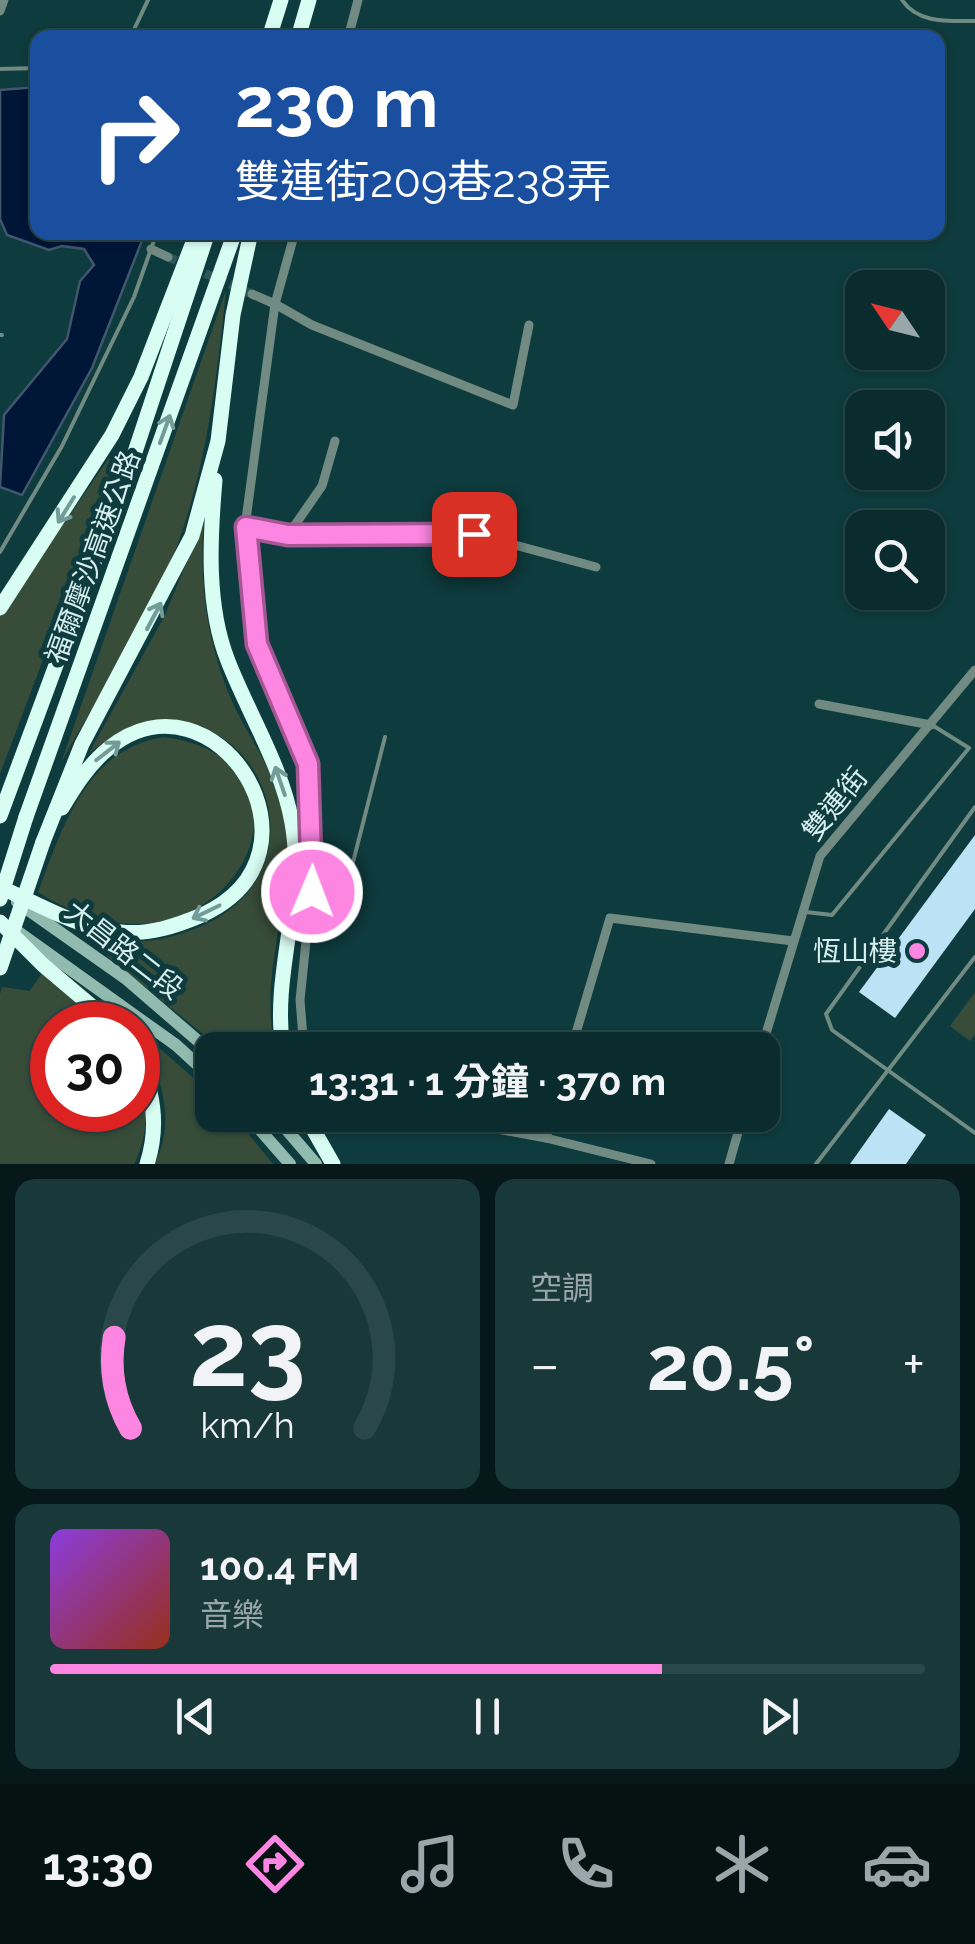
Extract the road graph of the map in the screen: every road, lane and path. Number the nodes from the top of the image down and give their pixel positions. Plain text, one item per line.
1 (4, 0) edge
2 (148, 0) edge
3 (281, 0) edge
4 (309, 0) edge
5 (358, 0) edge
6 (902, 0) edge
7 (0, 11) edge
8 (975, 21) edge
9 (134, 30) edge
10 (272, 30) edge
11 (300, 30) edge
12 (350, 30) edge
13 (0, 68) edge
14 (30, 68) edge
15 (155, 240) edge
16 (194, 240) edge
17 (205, 240) edge
18 (232, 240) edge
19 (248, 240) edge
20 (293, 240) edge
21 (152, 250) junction
22 (168, 257) tunnel mouth
23 (252, 294) tunnel mouth
24 (275, 304) junction
25 (529, 325) dead end
26 (218, 441) junction
27 (335, 441) dead end
28 (246, 527) junction
29 (288, 535) junction
30 (0, 552) edge
31 (596, 567) dead end
32 (0, 608) edge
33 (975, 670) edge
34 (818, 704) dead end
35 (931, 725) junction
36 (384, 738) dead end
37 (975, 807) edge
38 (2, 811) edge
39 (46, 835) junction
40 (314, 864) junction
41 (0, 893) edge
42 (802, 912) junction
43 (0, 920) edge
44 (793, 942) junction
45 (975, 957) edge
46 (0, 968) edge
47 (87, 1002) edge
48 (283, 1032) edge
49 (303, 1032) edge
50 (577, 1032) edge
51 (767, 1032) edge
52 (195, 1039) edge
53 (195, 1062) edge
54 (886, 1071) junction
55 (155, 1132) edge
56 (262, 1132) edge
57 (289, 1132) edge
58 (315, 1132) edge
59 (514, 1132) edge
60 (548, 1132) edge
61 (738, 1132) edge
62 (975, 1133) edge
63 (546, 1138) junction
64 (147, 1164) edge
65 (290, 1164) edge
66 (316, 1164) edge
67 (333, 1164) edge
68 (652, 1164) edge
69 (729, 1164) edge
70 (816, 1164) edge

1 - 7 street
2 - 9 lane
3 - 10 highway
4 - 11 highway
5 - 12 street
6 - 8 lane
13 - 14 lane
15 - 21 lane
16 -> 32 highway
17 - 38 highway, 福爾摩沙高速公路
41 -> 18 highway, 福爾摩沙高速公路, bridge
19 - 26 highway
20 - 24 street
21 - 22 street
21 - 30 lane
23 - 24 street
24 - 25 street
24 - 28 street
39 -> 26 highway
48 -> 26 highway
27 - 29 street
28 - 29 street
28 - 40 street
29 - 31 street
33 - 35 street, 雙連街
34 - 35 street
35 - 42 street, 雙連街
35 - 42 lane
36 - 40 lane
37 - 54 lane
39 -> 41 highway
39 - 46 highway, bridge
40 - 49 street
41 - 52 main road, 大昌路二段
42 - 44 street, 雙連街
43 - 47 highway
43 - 53 main road, 大昌路二段
44 - 50 street
44 - 51 street, 雙連街
45 - 54 lane
54 - 62 lane
54 - 70 lane
55 - 64 highway
56 - 65 main road
57 - 66 main road
58 - 67 highway
59 - 63 street
60 - 63 street
61 - 69 street
63 - 68 street

